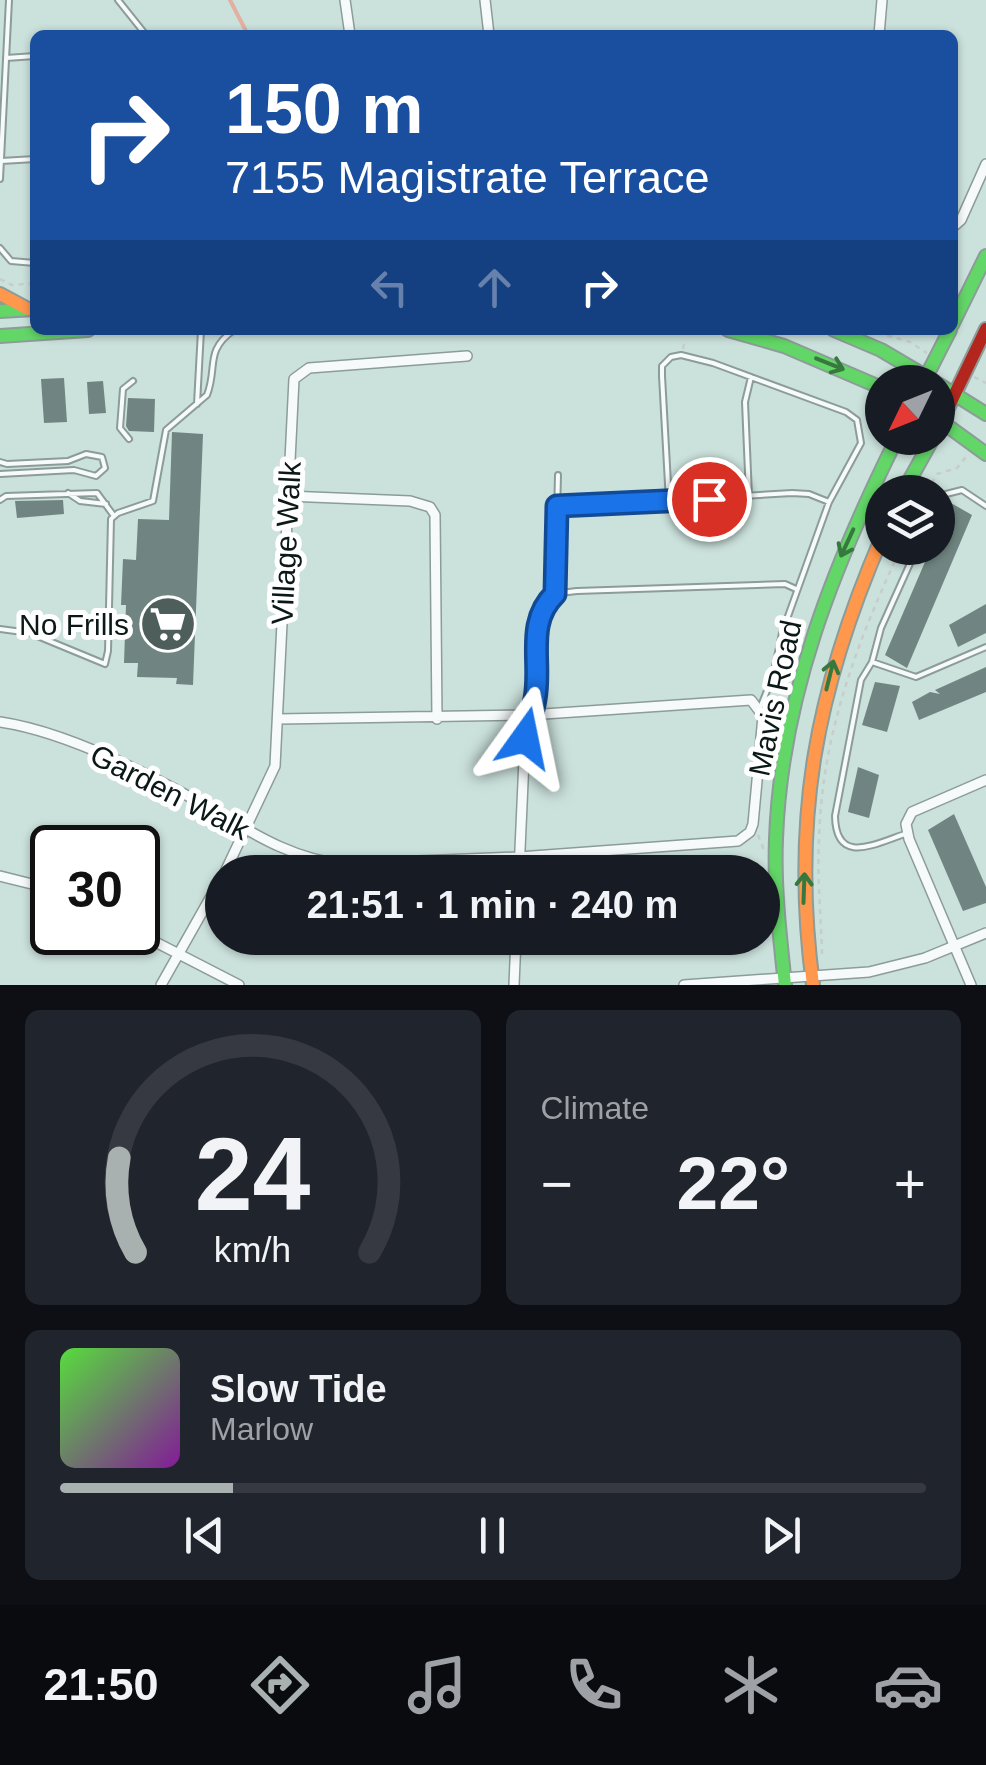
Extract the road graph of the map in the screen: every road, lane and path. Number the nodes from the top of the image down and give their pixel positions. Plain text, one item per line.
1 (9, 0) edge
2 (118, 0) edge
3 (345, 0) edge
4 (485, 0) edge
5 (882, 0) edge
6 (142, 30) edge
7 (349, 30) edge
8 (488, 30) edge
9 (879, 30) edge
10 (30, 56) edge
11 (6, 58) junction
12 (30, 159) edge
13 (1, 161) edge
14 (986, 164) edge
15 (0, 179) edge
16 (958, 223) edge
17 (0, 248) edge
18 (986, 256) edge
19 (30, 263) edge
20 (0, 279) edge
21 (30, 283) edge
22 (0, 294) edge
23 (30, 309) edge
24 (30, 310) edge
25 (0, 311) edge
26 (958, 314) edge
27 (986, 330) edge
28 (30, 334) edge
29 (202, 335) edge
30 (228, 335) edge
31 (746, 335) edge
32 (846, 335) edge
33 (886, 335) edge
34 (948, 335) edge
35 (0, 336) edge
36 (467, 356) dead end
37 (937, 358) junction
38 (904, 365) edge
39 (935, 365) edge
40 (967, 373) junction
41 (752, 377) junction
42 (133, 380) dead end
43 (865, 381) edge
44 (986, 383) edge
45 (956, 395) joint
46 (197, 404) junction
47 (986, 414) edge
48 (955, 434) edge
49 (130, 439) dead end
50 (986, 454) edge
51 (889, 455) edge
52 (964, 459) dead end
53 (0, 462) edge
54 (0, 474) edge
55 (558, 475) dead end
56 (936, 475) edge
57 (955, 492) edge
58 (68, 494) junction
59 (287, 496) junction
60 (749, 496) junction
61 (0, 500) edge
62 (669, 502) junction
63 (829, 502) junction
64 (106, 504) junction
65 (557, 506) junction
66 (986, 506) edge
67 (114, 516) junction
68 (870, 565) edge
69 (909, 565) edge
70 (797, 590) junction
71 (555, 594) junction
72 (0, 629) edge
73 (986, 647) edge
74 (872, 662) junction
75 (760, 708) junction
76 (530, 715) junction
77 (436, 718) junction
78 (278, 719) junction
79 (0, 722) edge
80 (986, 780) edge
81 (244, 830) junction
82 (908, 833) junction
83 (233, 855) edge
84 (305, 855) edge
85 (519, 855) edge
86 (545, 855) edge
87 (0, 876) edge
88 (30, 884) edge
89 (205, 908) edge
90 (986, 933) edge
91 (160, 946) edge
92 (956, 946) junction
93 (515, 955) edge
94 (178, 956) junction
95 (812, 981) edge
96 (785, 982) edge
97 (162, 985) edge
98 (239, 985) edge
99 (514, 985) edge
100 (684, 985) edge
101 (972, 985) edge

1 - 11 lane
2 - 6 lane
3 - 7 street
4 - 8 street
5 - 9 street
10 - 11 lane
11 - 13 lane
12 - 13 lane
13 - 15 lane
14 - 16 street
17 - 19 lane
18 - 26 main road
20 - 21 path
22 - 23 main road
24 - 25 main road
27 - 40 main road
28 - 35 main road
29 - 46 lane
30 - 46 lane
31 -> 43 main road
32 - 38 main road
33 - 37 path
34 - 37 main road
36 - 59 street, Village Walk
37 - 39 main road
40 - 44 path
40 - 45 main road
41 - 60 lane
41 - 62 lane
41 - 63 lane
42 - 49 lane
45 - 47 main road
46 - 67 lane
48 - 50 main road
51 -> 96 main road, Mavis Road
52 - 56 path
53 - 54 lane
55 - 65 lane
57 - 66 lane
58 - 61 lane
58 - 64 lane
58 - 64 lane
59 - 77 street
59 - 78 street, Village Walk
60 - 62 lane
60 - 63 lane
62 - 65 lane
63 - 70 lane
64 - 67 lane
65 - 71 lane
67 - 72 lane
95 -> 68 main road, Mavis Road
69 - 74 lane
70 - 71 lane
70 - 75 lane
71 - 76 lane
73 - 74 lane
74 - 82 lane
75 - 76 street
75 - 86 street, Garden Walk
76 - 77 street
76 - 85 street
77 - 78 street
78 - 81 street, Village Walk
79 - 81 street, Garden Walk
80 - 82 street
81 - 83 street, Village Walk
81 - 84 street, Garden Walk
82 - 92 street
87 - 88 street
89 - 94 street, Village Walk
90 - 92 street
91 - 94 street
92 - 95 street
92 - 101 street
93 - 99 street
94 - 97 street, Village Walk
94 - 98 street
95 - 96 street
96 - 100 street

